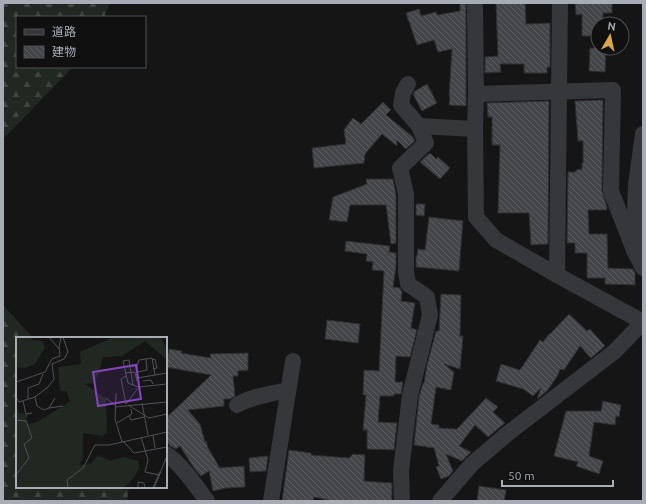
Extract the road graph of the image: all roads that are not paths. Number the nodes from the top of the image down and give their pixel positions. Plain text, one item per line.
1 (476, 3) edge
2 (560, 3) edge
3 (408, 84) dead end
4 (559, 92) junction
5 (476, 94) junction
6 (419, 126) junction
7 (475, 128) junction
8 (643, 134) edge
9 (639, 184) edge
10 (634, 250) junction
11 (643, 268) edge
12 (557, 275) junction
13 (643, 321) edge
14 (293, 361) dead end
15 (288, 390) junction
16 (237, 405) dead end
17 (167, 455) edge
18 (207, 501) edge
19 (271, 501) edge
20 (402, 501) edge
21 (440, 501) edge

1 - 5 street
2 - 4 street
3 - 6 street
4 - 5 street
4 - 10 street
4 - 12 street
5 - 7 street
6 - 7 street
6 - 20 street
7 - 12 street
8 - 9 street
9 - 10 street
10 - 11 street
12 - 13 street
13 - 21 street
14 - 15 street
15 - 16 street
15 - 19 street
17 - 18 street

